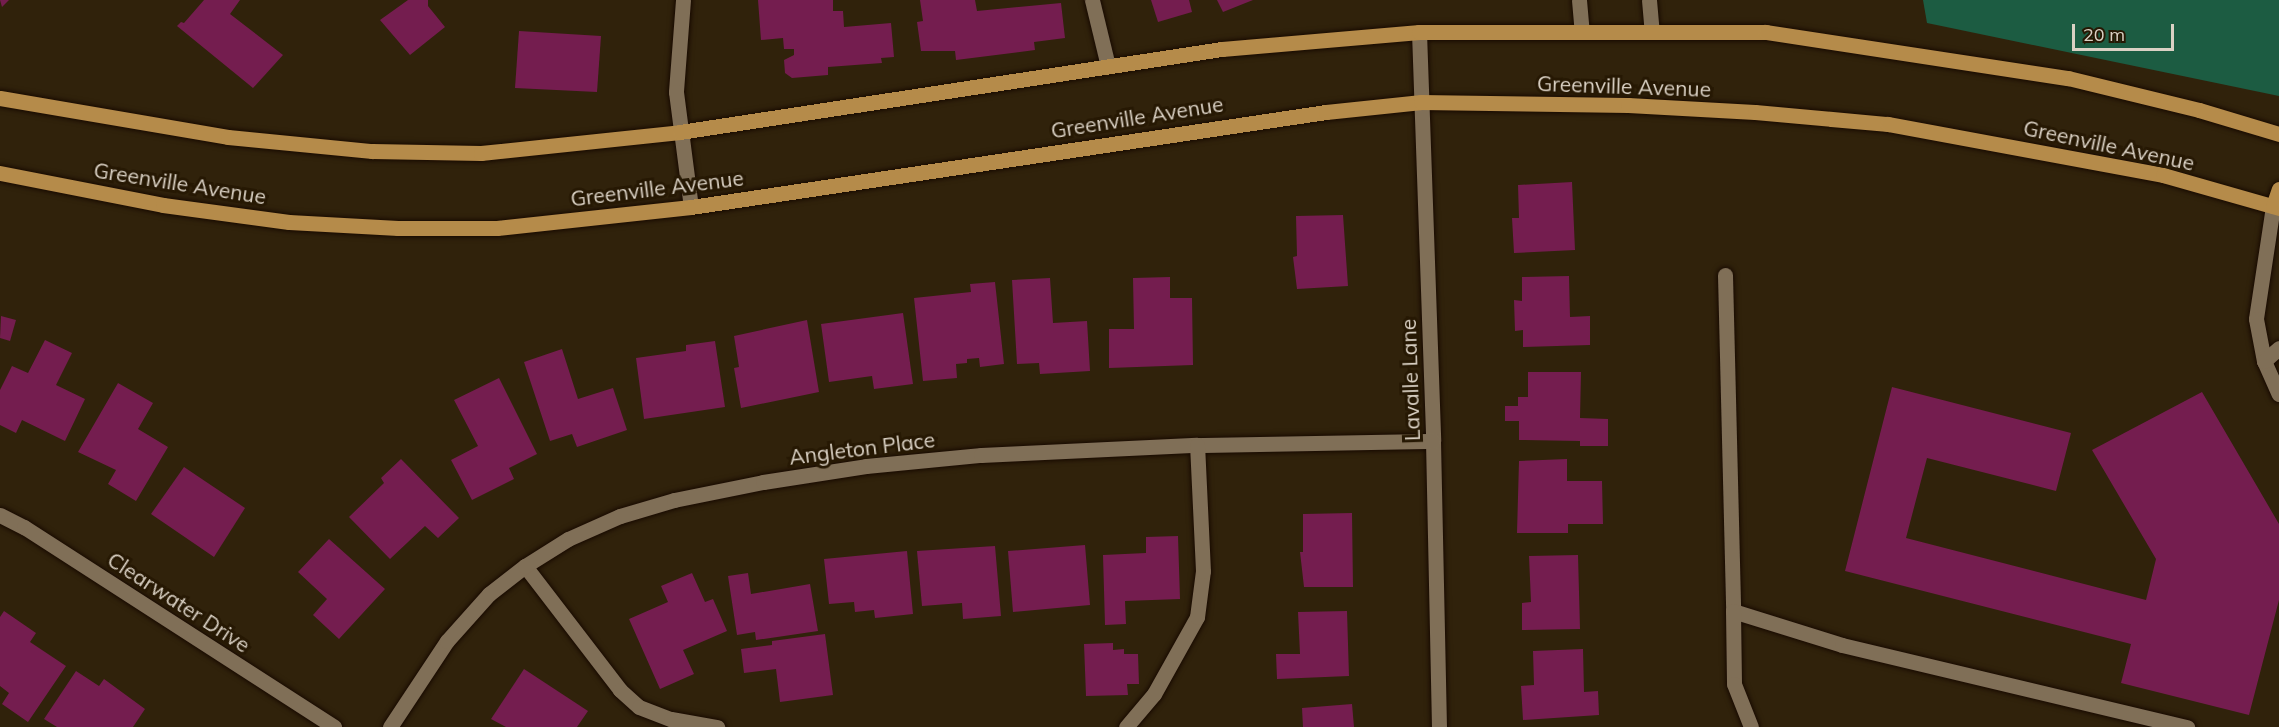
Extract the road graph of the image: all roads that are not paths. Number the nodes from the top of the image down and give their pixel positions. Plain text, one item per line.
1 (683, 0) edge
2 (1092, 0) edge
3 (1579, 0) edge
4 (1649, 0) edge
5 (1419, 32) junction
6 (1582, 32) junction
7 (1652, 32) junction
8 (1108, 66) junction
9 (0, 98) edge
10 (1421, 102) junction
11 (680, 132) junction
12 (2279, 134) edge
13 (0, 173) edge
14 (2279, 189) edge
15 (691, 207) junction
16 (2276, 207) edge
17 (1725, 275) dead end
18 (2279, 348) edge
19 (2264, 361) junction
20 (2279, 394) edge
21 (1433, 441) junction
22 (1197, 445) junction
23 (0, 515) edge
24 (525, 566) junction
25 (1733, 610) junction
26 (334, 727) edge
27 (390, 727) edge
28 (717, 727) edge
29 (1126, 727) edge
30 (1439, 727) edge
31 (1751, 727) edge
32 (2187, 727) edge

1 - 11 street
2 - 8 street
3 - 6 street
4 - 7 street
5 - 6 main road
5 - 8 main road
5 - 10 street, Lavalle Lane
6 - 7 main road
7 - 12 main road
8 - 11 main road
9 - 11 main road
10 - 15 main road, Greenville Avenue
10 - 16 main road, Greenville Avenue
10 - 21 street, Lavalle Lane
11 - 15 street
13 - 15 main road, Greenville Avenue
14 - 16 main road
16 - 19 street
17 - 25 street
18 - 19 street
19 - 20 street
21 - 22 street, Angleton Place
21 - 30 street, Lavalle Lane
22 - 24 street, Angleton Place
22 - 29 street
23 - 26 street, Clearwater Drive
24 - 27 street, Angleton Place
24 - 28 street
25 - 31 street
25 - 32 street

